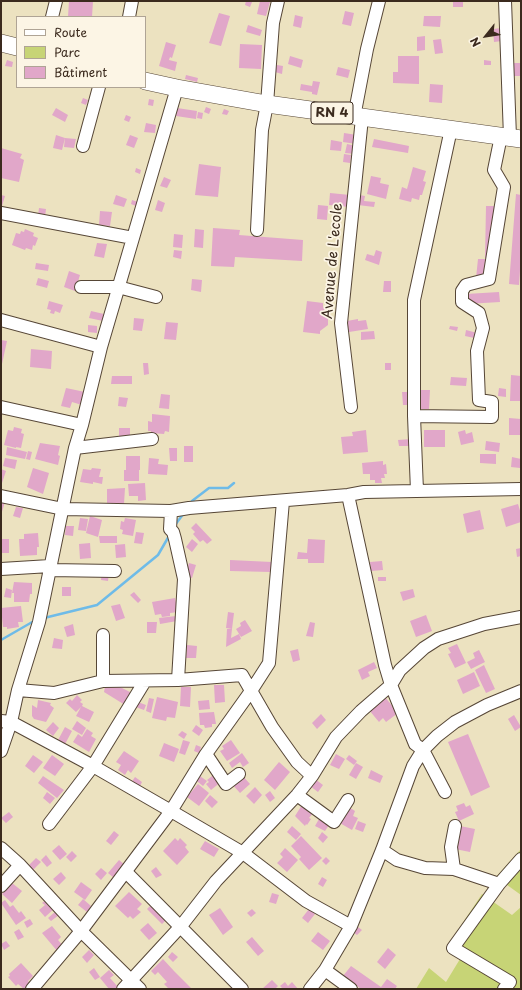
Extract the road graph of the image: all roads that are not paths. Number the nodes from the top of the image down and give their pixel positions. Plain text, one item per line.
1 (56, 1) edge
2 (132, 1) edge
3 (278, 1) edge
4 (379, 1) edge
5 (505, 1) edge
6 (52, 16) edge
7 (129, 16) edge
8 (1, 43) edge
9 (16, 47) edge
10 (146, 81) edge
11 (99, 88) edge
12 (177, 88) junction
13 (266, 104) junction
14 (358, 117) junction
15 (451, 129) junction
16 (511, 137) edge
17 (83, 146) dead end
18 (1, 213) edge
19 (257, 230) dead end
20 (133, 238) junction
21 (81, 287) dead end
22 (118, 287) junction
23 (156, 297) dead end
24 (1, 320) edge
25 (101, 347) junction
26 (1, 407) edge
27 (351, 408) dead end
28 (414, 416) junction
29 (82, 425) junction
30 (152, 440) dead end
31 (75, 448) junction
32 (521, 489) edge
33 (417, 491) junction
34 (348, 495) junction
35 (1, 496) edge
36 (283, 501) junction
37 (63, 509) junction
38 (171, 511) junction
39 (50, 568) junction
40 (1, 569) edge
41 (115, 571) dead end
42 (521, 617) edge
43 (103, 635) dead end
44 (178, 680) junction
45 (102, 681) junction
46 (145, 681) junction
47 (391, 685) junction
48 (18, 690) junction
49 (251, 691) junction
50 (521, 692) edge
51 (6, 722) edge
52 (422, 750) junction
53 (1, 751) edge
54 (206, 754) junction
55 (93, 766) junction
56 (239, 774) dead end
57 (312, 776) junction
58 (445, 792) dead end
59 (297, 795) junction
60 (348, 800) dead end
61 (171, 811) junction
62 (49, 824) dead end
63 (456, 826) dead end
64 (1, 848) edge
65 (382, 850) junction
66 (243, 854) junction
67 (521, 860) edge
68 (20, 865) junction
69 (454, 869) junction
70 (126, 872) junction
71 (499, 884) junction
72 (1, 886) edge
73 (181, 926) junction
74 (351, 926) junction
75 (81, 931) junction
76 (325, 970) junction
77 (132, 986) edge
78 (235, 987) edge
79 (32, 989) edge
80 (310, 989) edge
81 (351, 989) edge
82 (504, 989) edge

1 - 6 street
2 - 7 street
3 - 13 street
4 - 14 street, Avenue de L'ecole
5 - 16 street
8 - 9 highway
10 - 12 highway, RN 4
11 - 17 street
12 - 13 highway, RN 4
12 - 20 street
13 - 14 highway, RN 4
13 - 19 street
14 - 15 highway, RN 4
14 - 27 street, Avenue de L'ecole
15 - 16 highway, RN 4
15 - 28 street
16 - 28 street
18 - 20 street
20 - 22 street
21 - 22 street
22 - 23 street
22 - 25 street
24 - 25 street
25 - 29 street
26 - 29 street
28 - 33 street
29 - 31 street
30 - 31 street
31 - 37 street
32 - 33 street
33 - 34 street
34 - 36 street
34 - 47 street
35 - 37 street
36 - 38 street
36 - 49 street
37 - 38 street
37 - 39 street
38 - 44 street
39 - 40 street
39 - 41 street
39 - 48 street
42 - 47 street
43 - 45 street
44 - 46 street
44 - 49 street
45 - 46 street
45 - 48 street
46 - 55 street
47 - 52 street
47 - 57 street
48 - 51 street
49 - 54 street
49 - 57 street
50 - 52 street
51 - 53 street
51 - 55 street
52 - 58 street
52 - 65 street
54 - 56 street
54 - 61 street
55 - 61 street
55 - 62 street
57 - 59 street
59 - 60 street
59 - 66 street
61 - 66 street
61 - 70 street
63 - 69 street
64 - 68 street
65 - 69 street
65 - 74 street
66 - 73 street
66 - 74 street
67 - 71 street
68 - 72 street
68 - 75 street
69 - 71 street
70 - 73 street
70 - 75 street
71 - 82 street
73 - 77 street
73 - 78 street
74 - 76 street
75 - 77 street
75 - 79 street
76 - 80 street
76 - 81 street

